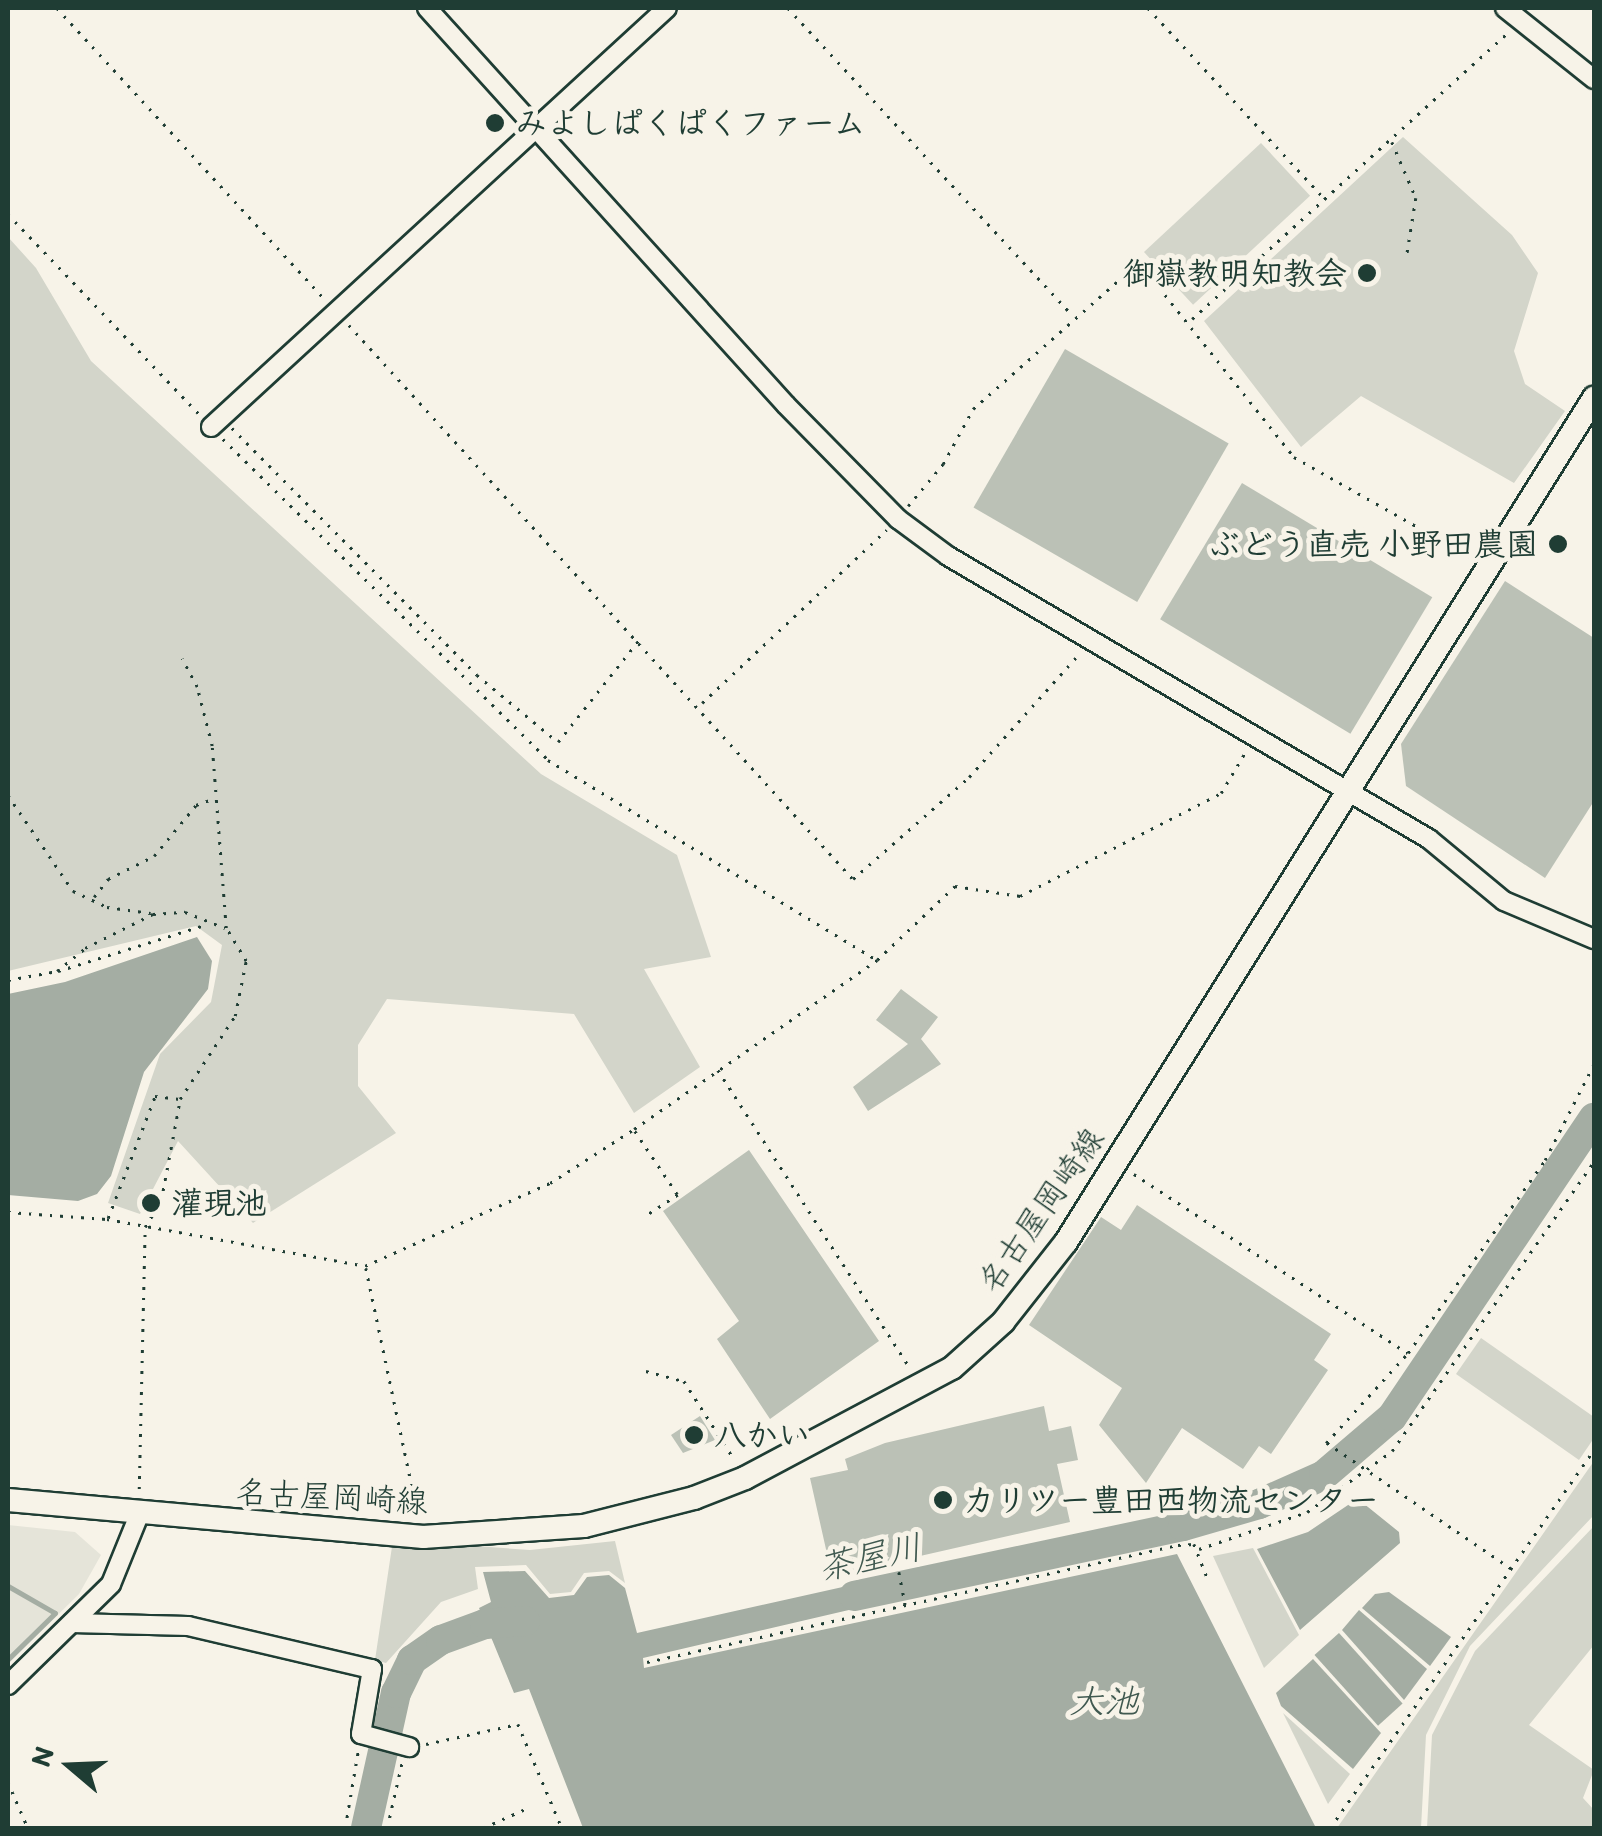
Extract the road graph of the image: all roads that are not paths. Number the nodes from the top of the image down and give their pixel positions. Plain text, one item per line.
1 (427, 8) edge
2 (667, 8) edge
3 (1505, 8) edge
4 (1530, 8) edge
5 (1518, 24) junction
6 (1594, 80) edge
7 (536, 126) junction
8 (1594, 398) edge
9 (217, 422) road end
10 (1346, 788) junction
11 (1594, 939) edge
12 (8, 1500) edge
13 (138, 1516) junction
14 (72, 1623) junction
15 (8, 1685) edge
16 (409, 1748) road end

1 - 7 street
2 - 7 street
3 - 5 street
4 - 5 street
5 - 6 street
7 - 9 street
7 - 10 street
8 - 10 main road, 名古屋岡崎線
10 - 11 street
10 - 13 main road, 名古屋岡崎線
12 - 13 main road, 名古屋岡崎線
13 - 14 street
14 - 15 street
14 - 16 street

